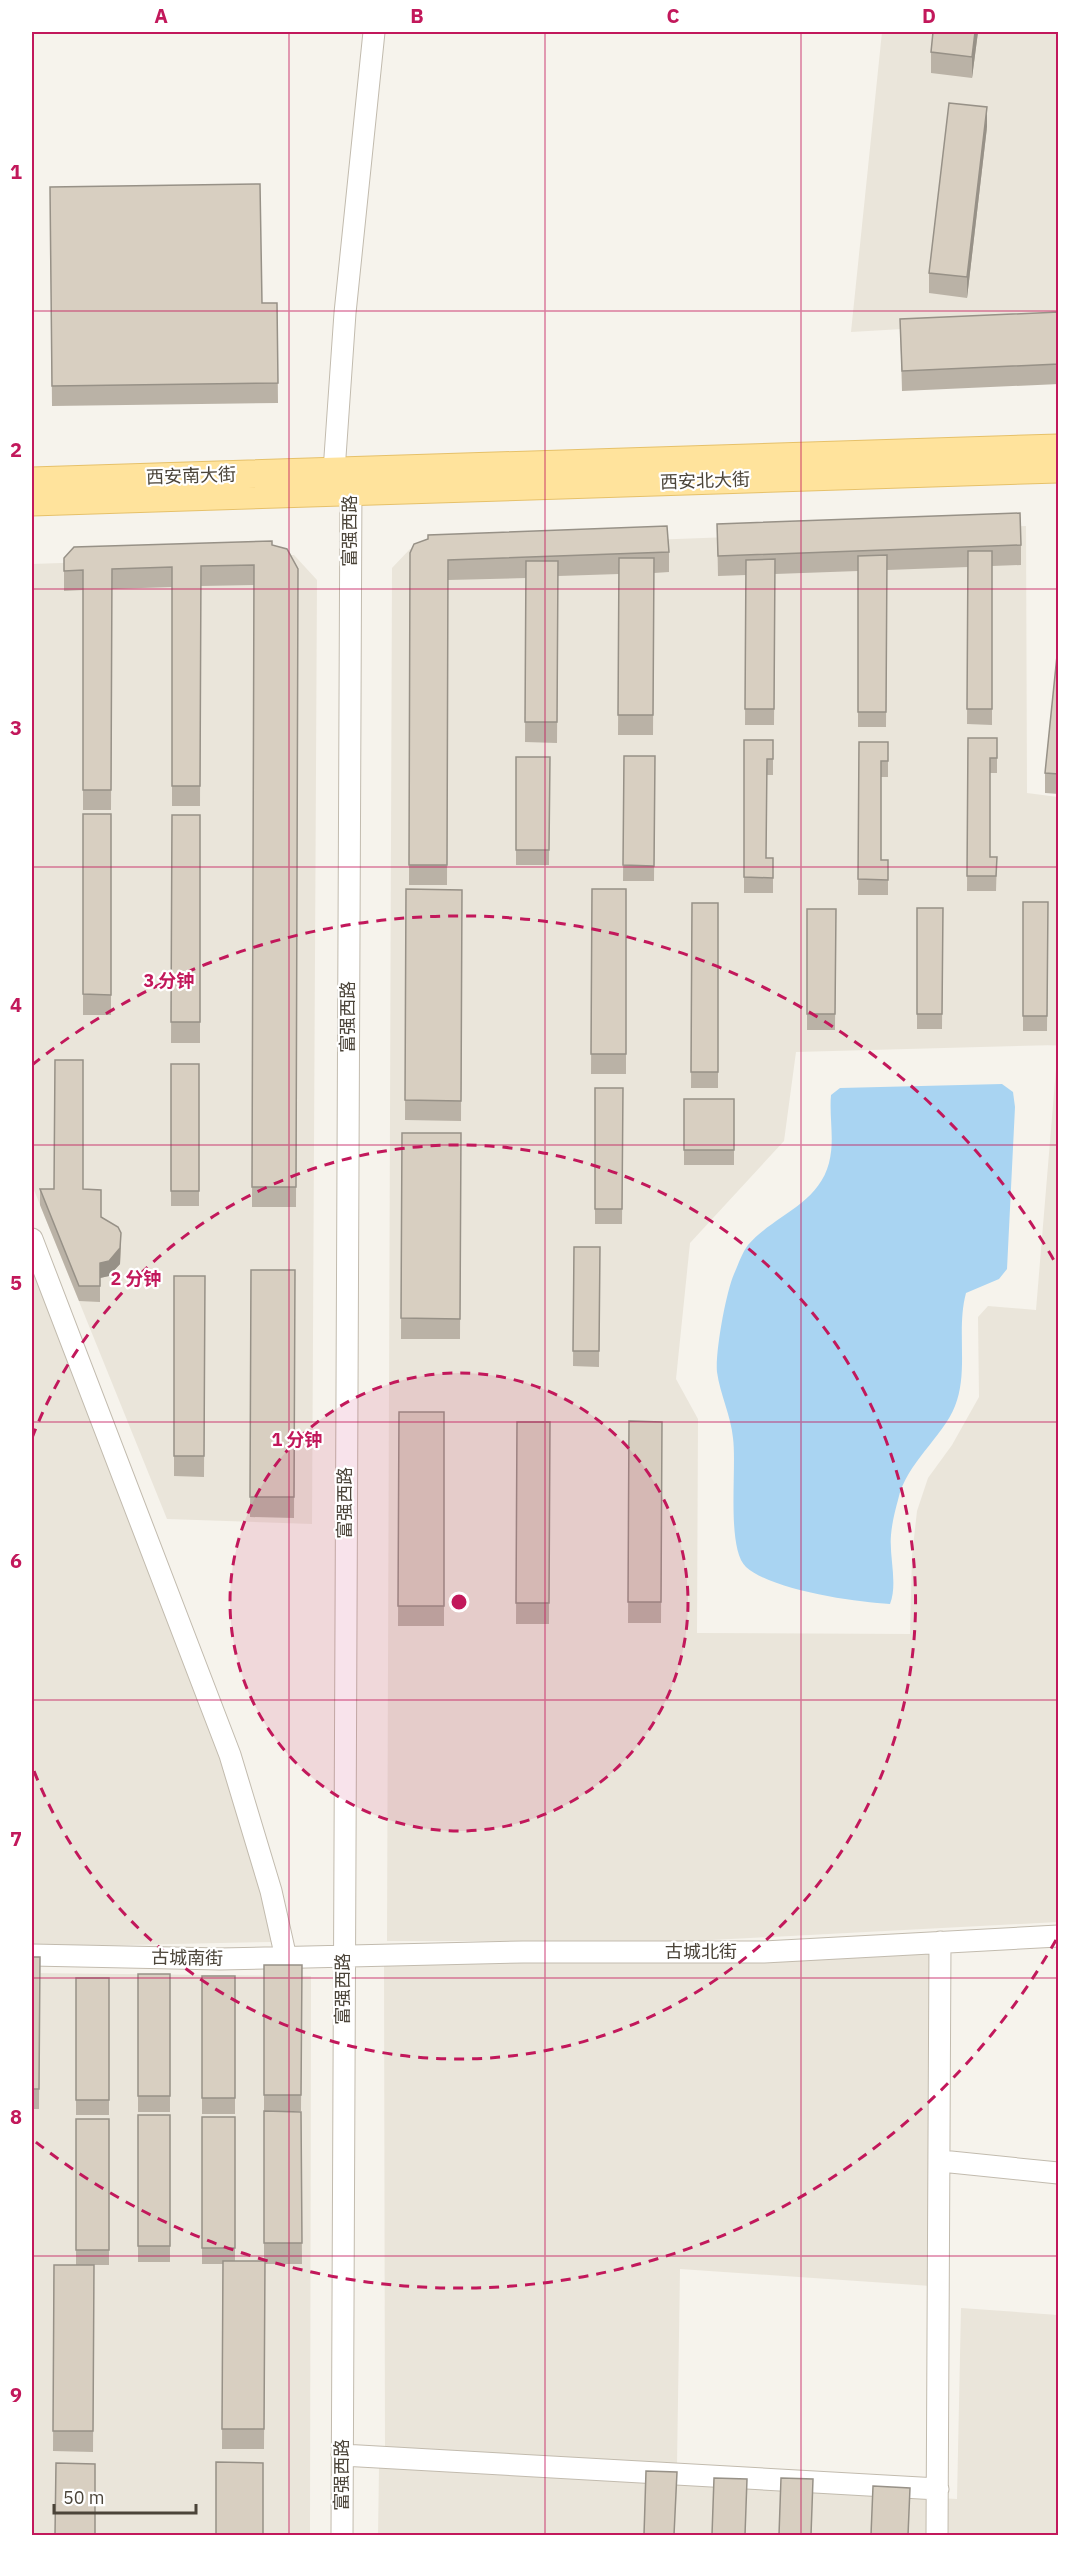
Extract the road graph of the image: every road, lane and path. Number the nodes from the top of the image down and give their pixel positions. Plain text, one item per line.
1 (374, 32) edge
2 (1059, 448) edge
3 (1059, 469) edge
4 (345, 478) junction
5 (32, 481) edge
6 (32, 502) edge
7 (32, 1241) edge
8 (1059, 1936) edge
9 (940, 1942) junction
10 (32, 1955) edge
11 (343, 1956) junction
12 (286, 1958) junction
13 (941, 2161) junction
14 (1059, 2173) edge
15 (342, 2455) junction
16 (938, 2489) junction
17 (342, 2535) edge
18 (938, 2535) edge

1 - 4 street, 富强西路
2 - 4 main road, 西安北大街
3 - 4 main road, 西安北大街
4 - 5 main road, 西安南大街
4 - 6 main road, 西安南大街
4 - 11 street, 富强西路
7 - 12 street
8 - 9 street, 古城北街
9 - 11 street, 古城北街
9 - 13 street
10 - 12 street, 古城南街
11 - 12 street, 古城南街
11 - 15 street, 富强西路
13 - 14 street
13 - 16 street
15 - 16 street
15 - 17 street, 富强西路
16 - 18 street

